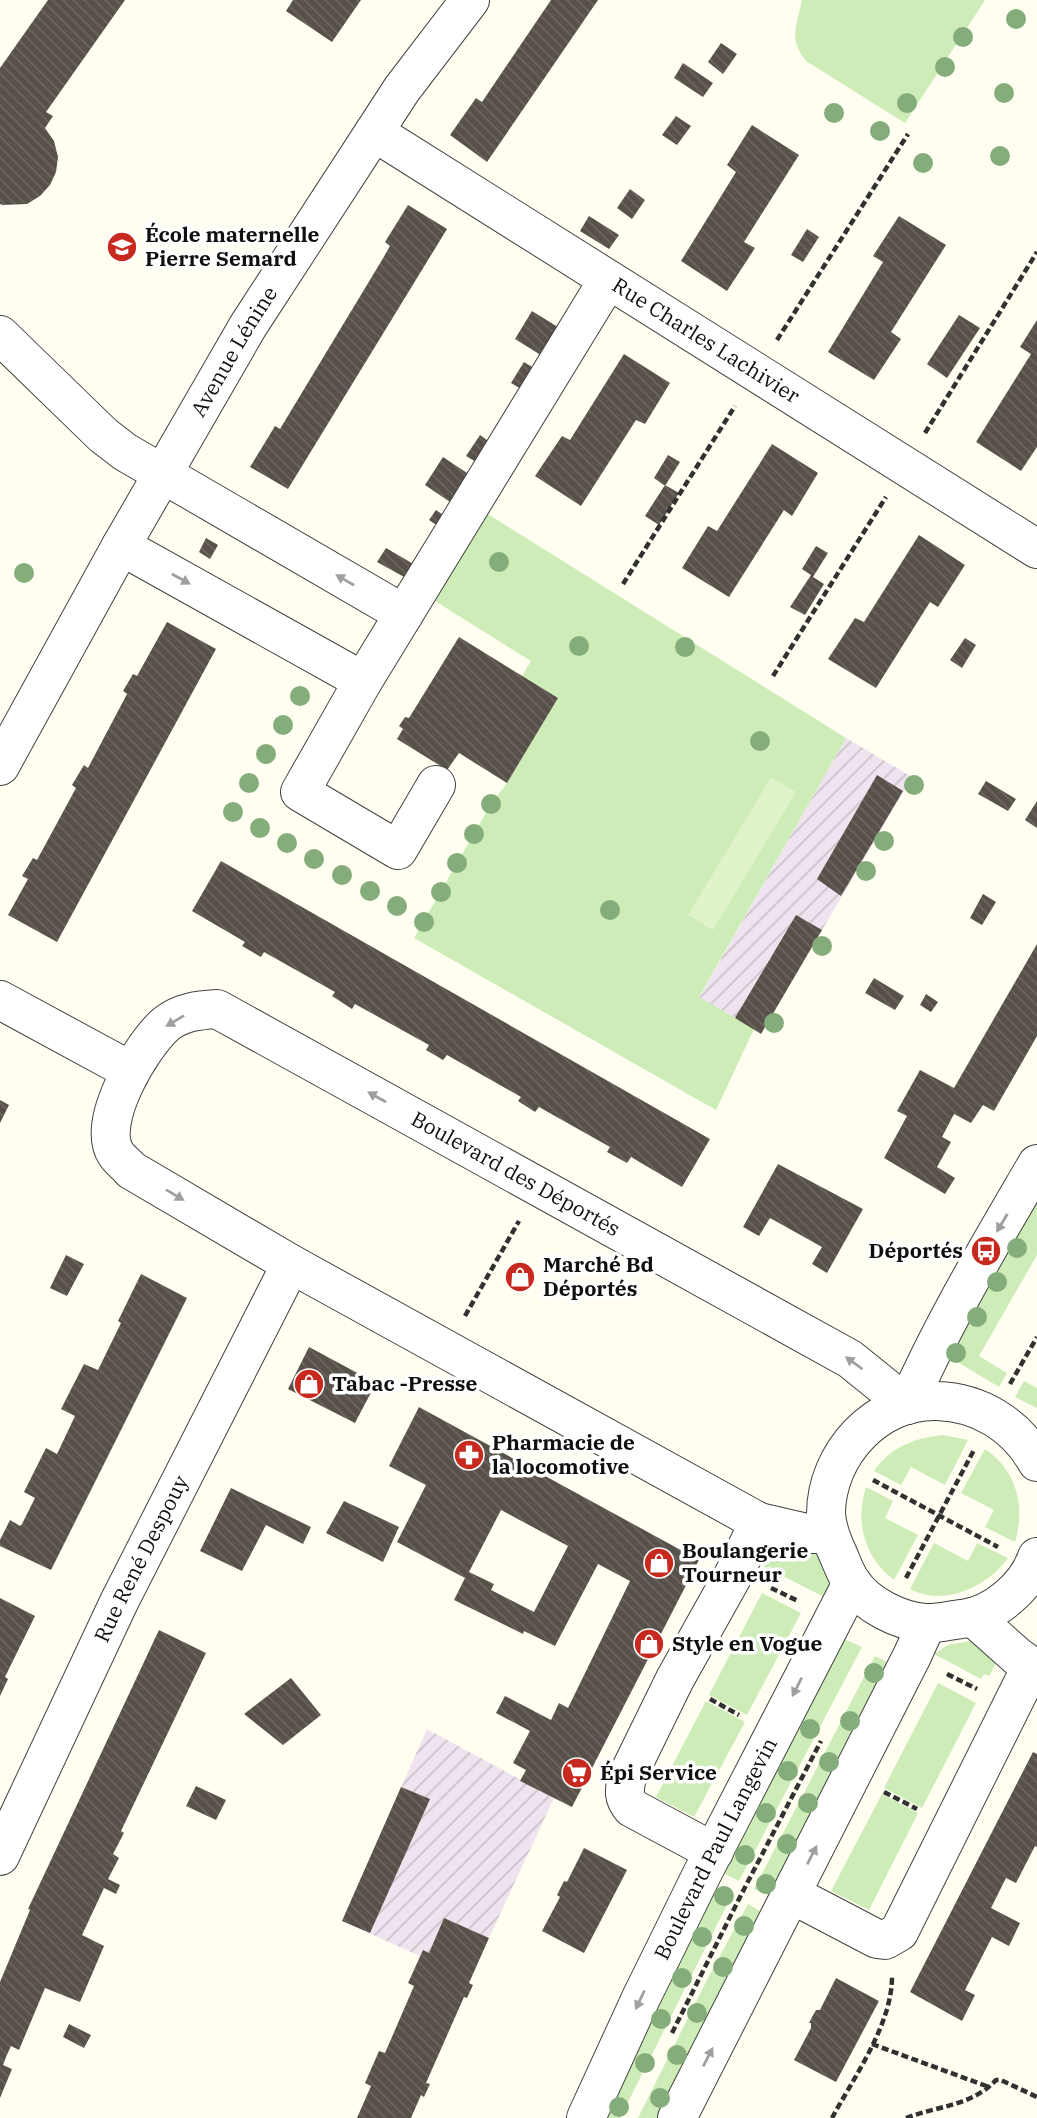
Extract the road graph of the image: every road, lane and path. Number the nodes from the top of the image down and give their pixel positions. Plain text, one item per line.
1 (445, 0) edge
2 (470, 0) edge
3 (402, 89) junction
4 (373, 132) junction
5 (908, 134) dead end
6 (1037, 252) edge
7 (608, 280) junction
8 (0, 335) edge
9 (756, 373) junction
10 (905, 466) junction
11 (163, 475) junction
12 (121, 546) junction
13 (1037, 549) edge
14 (623, 584) dead end
15 (404, 614) junction
16 (773, 676) dead end
17 (363, 681) junction
18 (0, 766) edge
19 (436, 785) dead end
20 (0, 1000) edge
21 (131, 1071) junction
22 (1037, 1164) edge
23 (539, 1187) junction
24 (291, 1264) junction
25 (445, 1350) junction
26 (908, 1405) junction
27 (838, 1462) junction
28 (1037, 1462) edge
29 (760, 1522) junction
30 (828, 1534) junction
31 (1036, 1562) edge
32 (852, 1583) junction
33 (973, 1618) junction
34 (927, 1623) junction
35 (1034, 1668) edge
36 (0, 1856) edge
37 (708, 1863) junction
38 (786, 1905) junction
39 (892, 1936) junction
40 (872, 2044) junction
41 (990, 2087) junction
42 (1037, 2097) edge
43 (586, 2118) edge
44 (677, 2118) edge
45 (832, 2118) edge
46 (906, 2118) edge

1 - 3 street, Avenue Lénine
2 - 3 street, Avenue Lénine
3 - 4 street, Avenue Lénine
4 - 7 street, Rue Charles Lachivier
4 - 11 street, Avenue Lénine
5 - 9 path
6 - 10 path
7 - 9 street, Rue Charles Lachivier
7 - 15 street
8 - 11 street
9 - 10 street, Rue Charles Lachivier
9 - 14 path
10 - 13 street, Rue Charles Lachivier
10 - 16 path
11 - 12 street, Avenue Lénine
15 -> 11 street
12 -> 17 street
12 - 18 street, Avenue Lénine
15 - 17 street
17 - 19 street
20 - 21 street
23 -> 21 street, Boulevard des Déportés
21 -> 24 street, Boulevard des Déportés
22 -> 26 street
23 - 25 path
26 -> 23 street, Boulevard des Déportés
24 - 25 street, Boulevard des Déportés
24 - 36 street, Rue René Despouy
25 - 29 street, Boulevard des Déportés
26 - 27 street
26 - 28 street
27 - 30 street
27 - 31 path
29 - 30 street, Boulevard des Déportés
29 - 37 street
30 - 32 street
31 - 33 street
32 - 34 street
32 -> 37 street, Boulevard Paul Langevin
33 - 34 street
33 - 35 street
38 -> 34 street
35 - 39 street
37 - 38 path
37 -> 43 street, Boulevard Paul Langevin
38 - 39 street
44 -> 38 street
39 - 40 path
40 - 41 path
40 - 45 path
41 - 42 path
41 - 46 path

